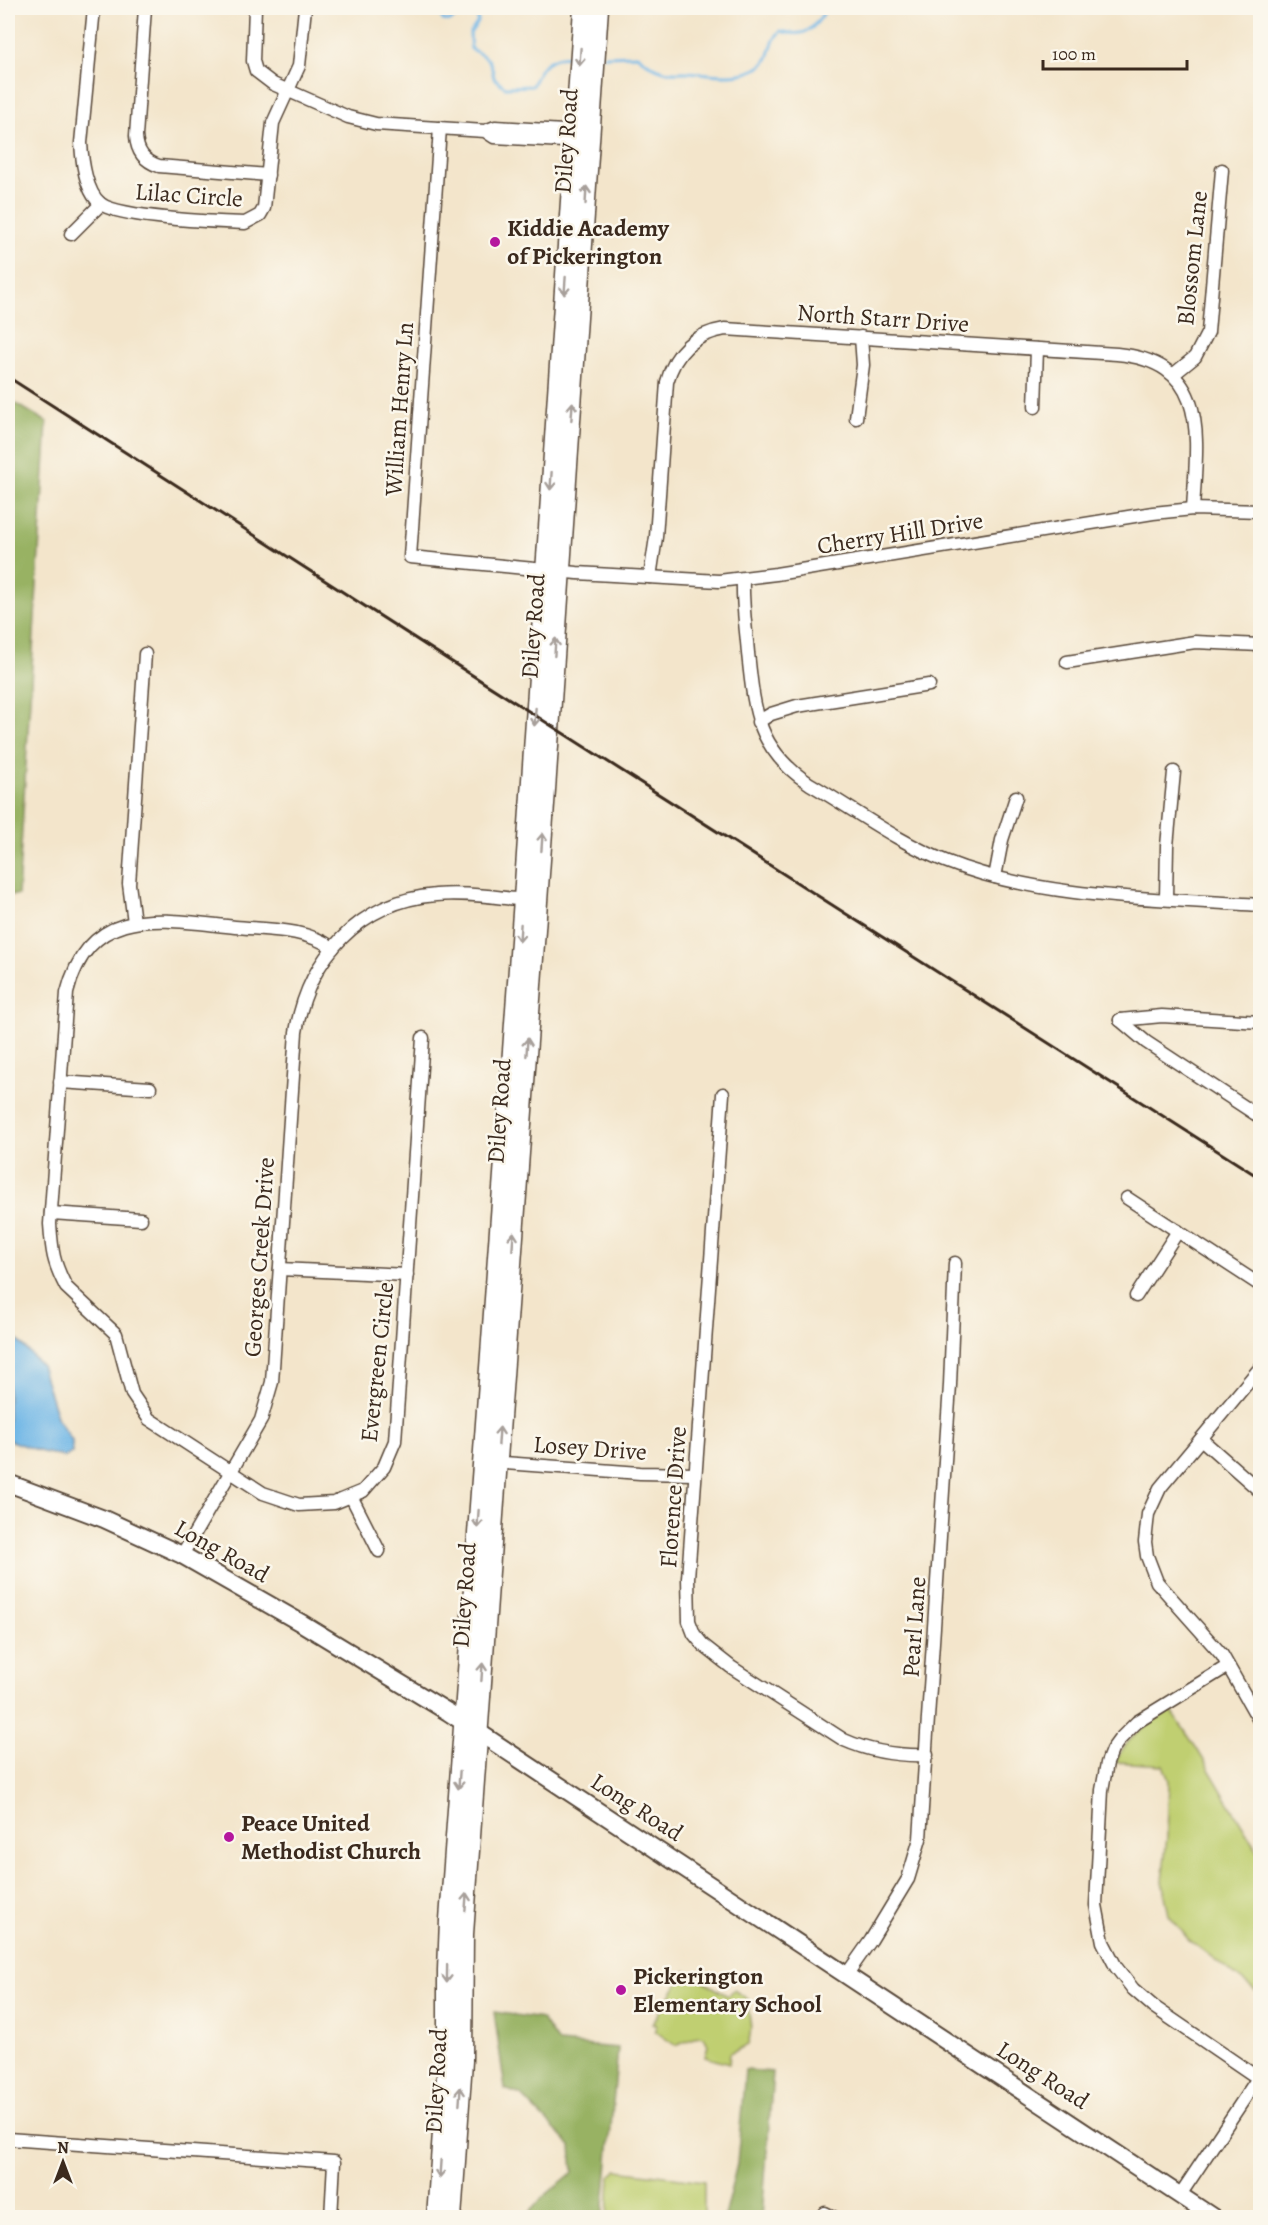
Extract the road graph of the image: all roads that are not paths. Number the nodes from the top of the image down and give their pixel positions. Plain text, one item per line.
1 (94, 8) edge
2 (144, 8) edge
3 (255, 8) edge
4 (305, 8) edge
5 (583, 8) edge
6 (599, 8) edge
7 (590, 32) junction
8 (288, 90) junction
9 (440, 128) junction
10 (578, 137) junction
11 (1222, 170) dead end
12 (268, 175) junction
13 (101, 204) junction
14 (71, 234) dead end
15 (861, 337) junction
16 (1037, 349) junction
17 (1174, 374) junction
18 (1035, 407) dead end
19 (856, 418) dead end
20 (1193, 509) junction
21 (1260, 510) edge
22 (553, 569) junction
23 (650, 577) junction
24 (743, 579) junction
25 (1260, 645) edge
26 (144, 654) dead end
27 (1067, 662) dead end
28 (929, 685) dead end
29 (758, 722) junction
30 (1174, 772) dead end
31 (1016, 797) dead end
32 (995, 877) junction
33 (1166, 898) junction
34 (530, 900) junction
35 (1260, 905) edge
36 (134, 922) junction
37 (333, 948) junction
38 (1260, 1022) edge
39 (423, 1038) dead end
40 (60, 1082) junction
41 (150, 1088) dead end
42 (723, 1094) dead end
43 (1260, 1117) edge
44 (1127, 1198) dead end
45 (51, 1213) junction
46 (141, 1219) dead end
47 (1178, 1231) junction
48 (955, 1263) dead end
49 (280, 1269) junction
50 (407, 1275) junction
51 (1260, 1285) edge
52 (1136, 1296) dead end
53 (1260, 1368) edge
54 (1201, 1439) junction
55 (490, 1461) junction
56 (232, 1472) junction
57 (695, 1474) junction
58 (8, 1483) edge
59 (1260, 1491) edge
60 (351, 1496) junction
61 (379, 1551) dead end
62 (182, 1555) junction
63 (1228, 1666) junction
64 (1260, 1722) edge
65 (471, 1726) junction
66 (927, 1755) junction
67 (847, 1974) junction
68 (1259, 2077) edge
69 (8, 2139) edge
70 (1180, 2195) junction
71 (331, 2217) edge
72 (436, 2217) edge
73 (452, 2217) edge
74 (1214, 2217) edge

1 - 13 street, Lilac Circle
2 - 12 street
3 - 8 street
4 - 8 street, Lilac Circle
5 - 7 highway, Diley Road
6 - 7 highway, Diley Road
7 - 10 highway, Diley Road
8 - 9 street
8 - 12 street, Lilac Circle
9 - 10 street
9 - 22 street, William Henry Ln
10 - 22 highway, Diley Road
11 - 17 street, Blossom Lane
12 - 13 street, Lilac Circle
13 - 14 street
15 - 16 street, North Starr Drive
15 - 19 street
15 - 23 street, North Starr Drive
16 - 17 street, North Starr Drive
16 - 18 street
17 - 20 street
20 - 21 street, Cherry Hill Drive
20 - 24 street, Cherry Hill Drive
22 - 23 street, Cherry Hill Drive
22 - 34 highway, Diley Road
23 - 24 street, Cherry Hill Drive
24 - 29 street
25 - 27 street
26 - 36 street
28 - 29 street
29 - 32 street
30 - 33 street
31 - 32 street
32 - 33 street
33 - 35 street
34 - 37 street
34 - 55 highway, Diley Road
36 - 37 street, Evergreen Circle
36 - 40 street, Evergreen Circle
37 - 49 street, Georges Creek Drive
38 - 43 street
39 - 50 street, Evergreen Circle
40 - 41 street
40 - 45 street, Evergreen Circle
42 - 57 street, Florence Drive
44 - 47 street
45 - 46 street
45 - 56 street, Evergreen Circle
47 - 51 street
47 - 52 street
48 - 66 street, Pearl Lane
49 - 50 street
49 - 56 street, Georges Creek Drive
50 - 60 street, Evergreen Circle
53 - 54 street
54 - 59 street
54 - 63 street
55 - 57 street, Losey Drive
55 - 65 highway, Diley Road
56 - 60 street, Evergreen Circle
56 - 62 street, Georges Creek Drive
57 - 66 street, Florence Drive
58 - 62 main road, Long Road
60 - 61 street
62 - 65 main road, Long Road
63 - 64 street
63 - 68 street
65 - 67 main road, Long Road
65 -> 72 highway, Diley Road
73 -> 65 highway, Diley Road
66 - 67 street, Pearl Lane
67 - 70 main road, Long Road
68 - 70 street
69 - 71 street
70 - 74 main road, Long Road

